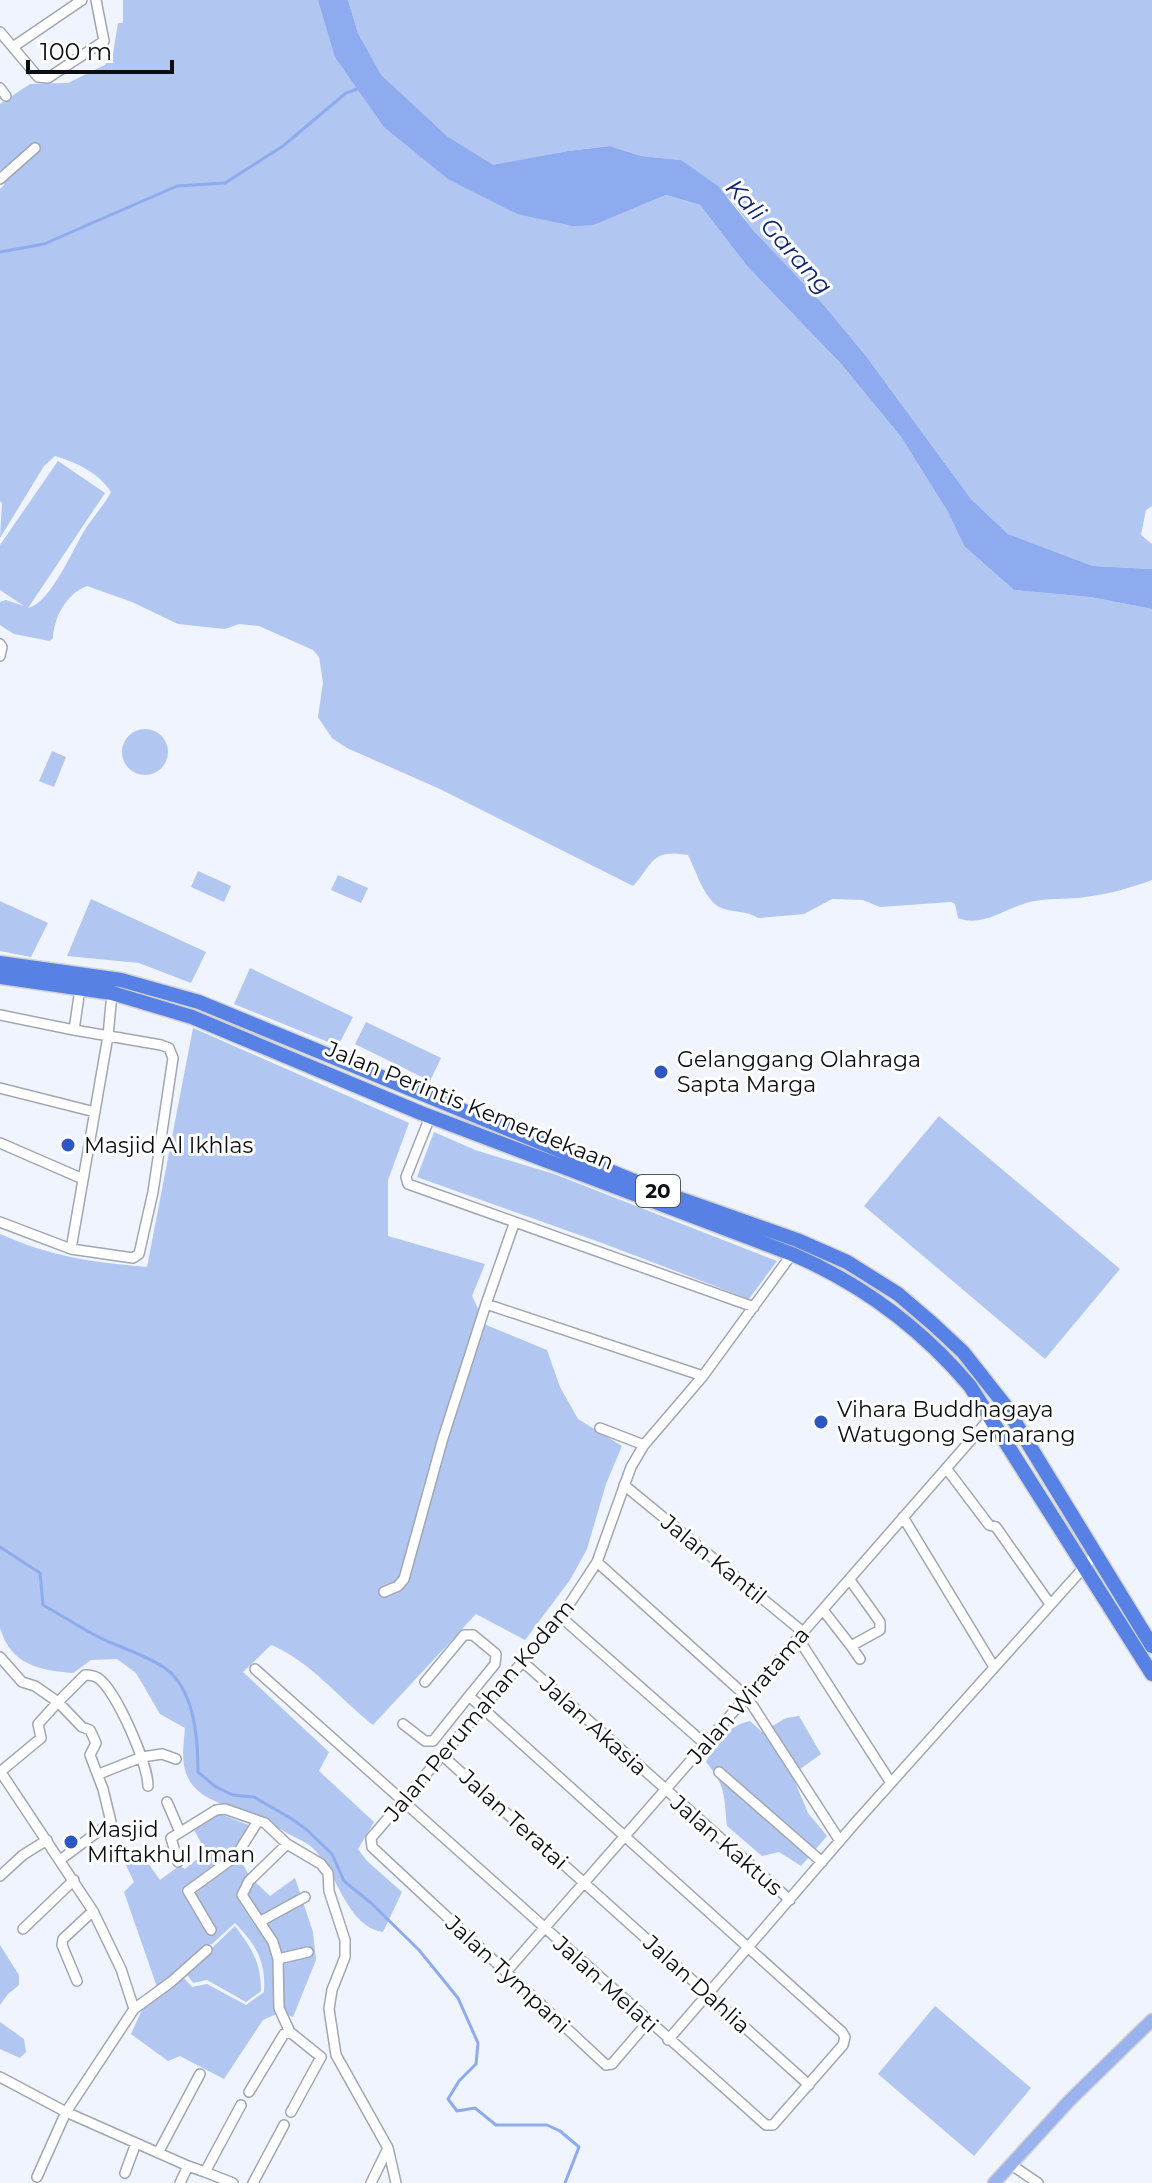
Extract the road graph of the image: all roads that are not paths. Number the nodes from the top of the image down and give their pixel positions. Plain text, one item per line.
1 (82, 0) edge
2 (96, 0) edge
3 (0, 32) edge
4 (13, 47) junction
5 (35, 148) dead end
6 (0, 179) edge
7 (0, 644) edge
8 (0, 656) edge
9 (0, 963) edge
10 (0, 977) edge
11 (81, 981) junction
12 (112, 993) junction
13 (0, 1015) edge
14 (74, 1030) junction
15 (108, 1036) junction
16 (0, 1088) edge
17 (95, 1112) junction
18 (430, 1117) junction
19 (0, 1143) edge
20 (83, 1179) junction
21 (640, 1190) junction
22 (0, 1222) edge
23 (514, 1224) junction
24 (71, 1249) junction
25 (792, 1254) junction
26 (486, 1304) junction
27 (754, 1307) junction
28 (703, 1376) junction
29 (991, 1417) junction
30 (600, 1428) dead end
31 (644, 1445) junction
32 (946, 1468) junction
33 (624, 1485) junction
34 (903, 1517) junction
35 (1090, 1560) junction
36 (597, 1562) junction
37 (850, 1580) junction
38 (384, 1592) dead end
39 (1050, 1604) junction
40 (823, 1610) junction
41 (561, 1617) junction
42 (801, 1635) junction
43 (851, 1646) junction
44 (1152, 1646) edge
45 (0, 1657) edge
46 (860, 1659) dead end
47 (523, 1662) junction
48 (994, 1667) junction
49 (255, 1669) dead end
50 (1152, 1674) edge
51 (425, 1682) dead end
52 (469, 1696) junction
53 (747, 1697) junction
54 (58, 1702) junction
55 (485, 1709) junction
56 (403, 1724) dead end
57 (705, 1744) junction
58 (142, 1757) junction
59 (444, 1757) junction
60 (176, 1759) dead end
61 (719, 1772) dead end
62 (1, 1774) edge
63 (99, 1774) junction
64 (891, 1783) junction
65 (148, 1786) dead end
66 (665, 1790) junction
67 (167, 1802) dead end
68 (404, 1803) junction
69 (258, 1821) junction
70 (180, 1832) junction
71 (626, 1835) junction
72 (371, 1838) joint
73 (47, 1840) junction
74 (840, 1841) junction
75 (287, 1844) junction
76 (60, 1860) junction
77 (178, 1862) dead end
78 (822, 1862) junction
79 (0, 1876) edge
80 (74, 1880) junction
81 (585, 1882) junction
82 (305, 1897) dead end
83 (790, 1900) junction
84 (93, 1911) junction
85 (261, 1921) junction
86 (23, 1929) dead end
87 (544, 1929) junction
88 (211, 1930) dead end
89 (749, 1947) junction
90 (207, 1950) dead end
91 (308, 1952) dead end
92 (278, 1959) junction
93 (506, 1972) junction
94 (77, 1981) dead end
95 (708, 1994) junction
96 (134, 2009) junction
97 (1152, 2020) edge
98 (648, 2022) junction
99 (290, 2032) junction
100 (668, 2040) junction
101 (336, 2055) junction
102 (321, 2057) junction
103 (200, 2074) dead end
104 (0, 2077) edge
105 (809, 2085) junction
106 (249, 2092) dead end
107 (241, 2105) dead end
108 (66, 2112) junction
109 (291, 2112) dead end
110 (284, 2125) dead end
111 (136, 2143) junction
112 (388, 2148) junction
113 (158, 2153) junction
114 (1010, 2164) junction
115 (188, 2166) junction
116 (205, 2172) junction
117 (125, 2173) dead end
118 (37, 2177) dead end
119 (180, 2183) edge
120 (233, 2183) edge
121 (253, 2183) edge
122 (371, 2183) edge
123 (396, 2183) edge
124 (994, 2183) edge
125 (1038, 2183) edge

1 - 4 street
2 - 4 street
3 - 4 street
5 - 6 street
7 - 8 street
9 - 11 highway, Jalan Perintis Kemerdekaan / 20
10 - 11 highway, Jalan Perintis Kemerdekaan / 20
11 - 12 highway, Jalan Perintis Kemerdekaan / 20
11 - 14 street
11 - 21 highway, Jalan Perintis Kemerdekaan / 20
12 - 15 street
12 - 18 highway, Jalan Perintis Kemerdekaan / 20
13 - 14 street
14 - 15 street
15 - 17 street
15 - 24 street
16 - 17 street
17 - 20 street
18 - 21 highway, Jalan Perintis Kemerdekaan / 20
18 - 23 street
19 - 20 street
20 - 24 street
21 - 25 highway, Jalan Perintis Kemerdekaan / 20
21 - 35 highway, Jalan Perintis Kemerdekaan / 20
22 - 24 street
23 - 26 street
23 - 27 street
25 - 27 street, Jalan Perumahan Kodam
25 - 29 highway, Jalan Perintis Kemerdekaan / 20
26 - 28 street
26 - 38 street
27 - 28 street, Jalan Perumahan Kodam
28 - 31 street, Jalan Perumahan Kodam
29 - 32 street, Jalan Wiratama
29 - 35 highway, Jalan Perintis Kemerdekaan / 20
30 - 31 street
31 - 33 street, Jalan Perumahan Kodam
32 - 34 street, Jalan Wiratama
32 - 39 street
33 - 36 street, Jalan Perumahan Kodam
33 - 42 street, Jalan Kantil
34 - 37 street, Jalan Wiratama
34 - 48 street
35 - 39 street
35 - 44 highway, Jalan Perintis Kemerdekaan / 20
35 - 50 highway, Jalan Perintis Kemerdekaan / 20
36 - 41 street, Jalan Perumahan Kodam
36 - 53 street
37 - 40 street, Jalan Wiratama
37 - 43 street
39 - 48 street
40 - 42 street, Jalan Wiratama
40 - 43 street
41 - 47 street, Jalan Perumahan Kodam
41 - 57 street
42 - 53 street, Jalan Wiratama
42 - 64 street, Jalan Kantil
43 - 46 street
45 - 54 street
47 - 55 street, Jalan Perumahan Kodam
47 - 66 street, Jalan Akasia
48 - 64 street
49 - 68 street, Jalan Melati
51 - 52 street
52 - 55 street
52 - 56 street
53 - 57 street, Jalan Wiratama
53 - 74 street
54 - 58 street
54 - 62 street
54 - 63 street
55 - 59 street, Jalan Perumahan Kodam
55 - 71 street
57 - 66 street, Jalan Wiratama
58 - 60 street
58 - 63 street
58 - 65 street
59 - 68 street, Jalan Perumahan Kodam
59 - 81 street, Jalan Teratai
61 - 78 street
62 - 73 street
63 - 76 street
64 - 74 street
66 - 71 street, Jalan Wiratama
66 - 83 street, Jalan Kaktus
67 - 70 street
68 - 72 street, Jalan Perumahan Kodam
68 - 87 street, Jalan Melati
69 - 70 street
69 - 75 street
69 - 88 street
70 - 77 street
71 - 81 street, Jalan Wiratama
71 - 89 street
72 - 93 street, Jalan Tympani
73 - 76 street
73 - 79 street
74 - 78 street
75 - 85 street
75 - 101 street
76 - 80 street
78 - 83 street
80 - 84 street
80 - 86 street
81 - 87 street, Jalan Wiratama
81 - 95 street, Jalan Dahlia
82 - 85 street
83 - 89 street
84 - 94 street
84 - 96 street
85 - 92 street
87 - 93 street, Jalan Wiratama
87 - 98 street, Jalan Melati
89 - 95 street
89 - 105 street
90 - 96 street
91 - 92 street
92 - 99 street
93 - 98 street, Jalan Tympani
95 - 100 street
95 - 105 street, Jalan Dahlia
96 - 108 street
97 - 114 main road
98 - 100 street, Jalan Melati
99 - 102 street
99 - 106 street
100 - 105 street, Jalan Melati
101 - 102 street
101 - 112 street
102 - 109 street
103 - 113 street
104 - 108 street
107 - 116 street
108 - 111 street
108 - 118 street
110 - 121 street
111 - 113 street
111 - 117 street
112 - 122 street
112 - 123 street
113 - 115 street
114 - 124 main road
114 - 125 street
115 - 116 street
115 - 119 street
116 - 120 street

